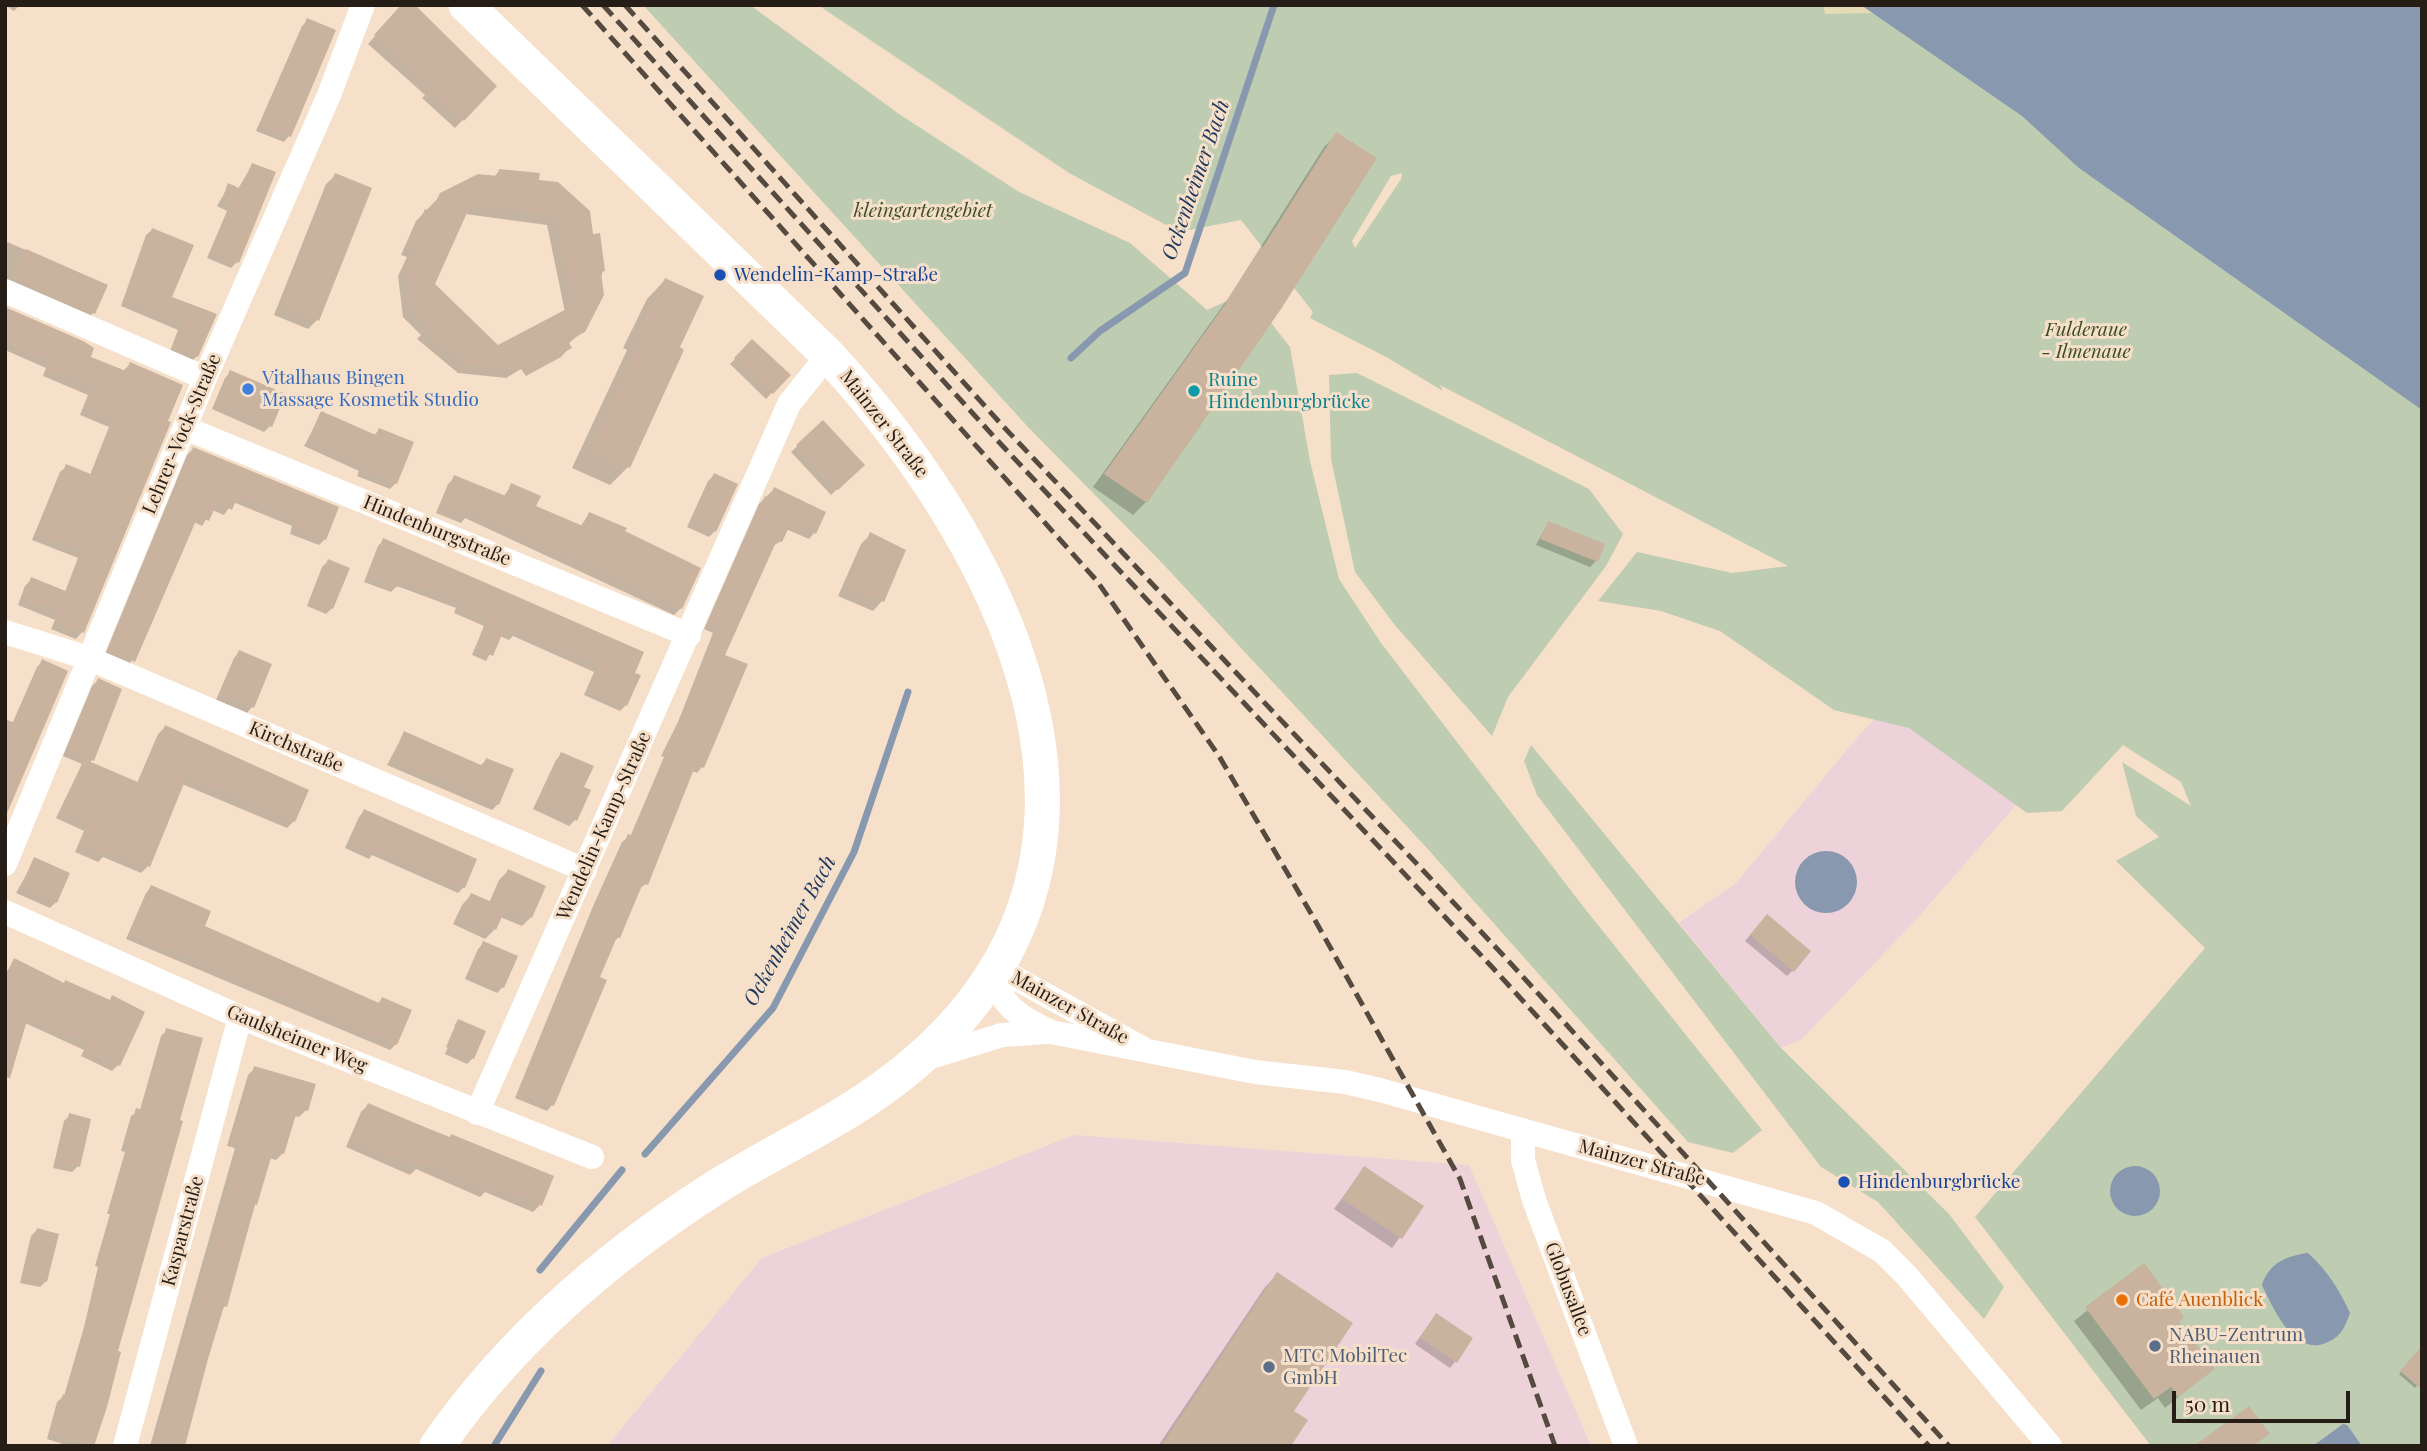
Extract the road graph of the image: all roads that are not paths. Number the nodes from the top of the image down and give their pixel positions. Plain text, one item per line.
1 (363, 5) edge
2 (467, 5) edge
3 (5, 291) edge
4 (828, 355) junction
5 (205, 378) junction
6 (185, 428) junction
7 (5, 632) edge
8 (689, 635) junction
9 (88, 658) junction
10 (5, 864) edge
11 (585, 870) junction
12 (5, 912) edge
13 (997, 968) junction
14 (240, 1017) junction
15 (1051, 1032) junction
16 (1142, 1048) junction
17 (918, 1061) junction
18 (477, 1113) junction
19 (1523, 1130) junction
20 (592, 1157) dead end
21 (125, 1446) edge
22 (437, 1446) edge
23 (1626, 1446) edge
24 (2050, 1446) edge

1 - 5 street, Lehrer-Vock-Straße
2 - 4 main road, Mainzer Straße
3 - 5 street
4 - 8 street, Wendelin-Kamp-Straße
4 - 13 main road, Mainzer Straße
5 - 6 street, Lehrer-Vock-Straße
6 - 8 street, Hindenburgstraße
6 - 9 street, Lehrer-Vock-Straße
7 - 9 street, Kirchstraße
8 - 11 street, Wendelin-Kamp-Straße
9 - 10 street, Lehrer-Vock-Straße
9 - 11 street, Kirchstraße
11 - 18 street, Wendelin-Kamp-Straße
12 - 14 street, Gaulsheimer Weg
13 - 15 street, Mainzer Straße
13 - 16 street, Mainzer Straße
13 - 17 main road
14 - 18 street, Gaulsheimer Weg
14 - 21 street, Kasparstraße
15 - 16 street, Mainzer Straße
15 - 17 street
16 - 19 street, Mainzer Straße
17 - 22 main road
18 - 20 street, Gaulsheimer Weg
19 - 23 street, Globusallee
19 - 24 street, Mainzer Straße

